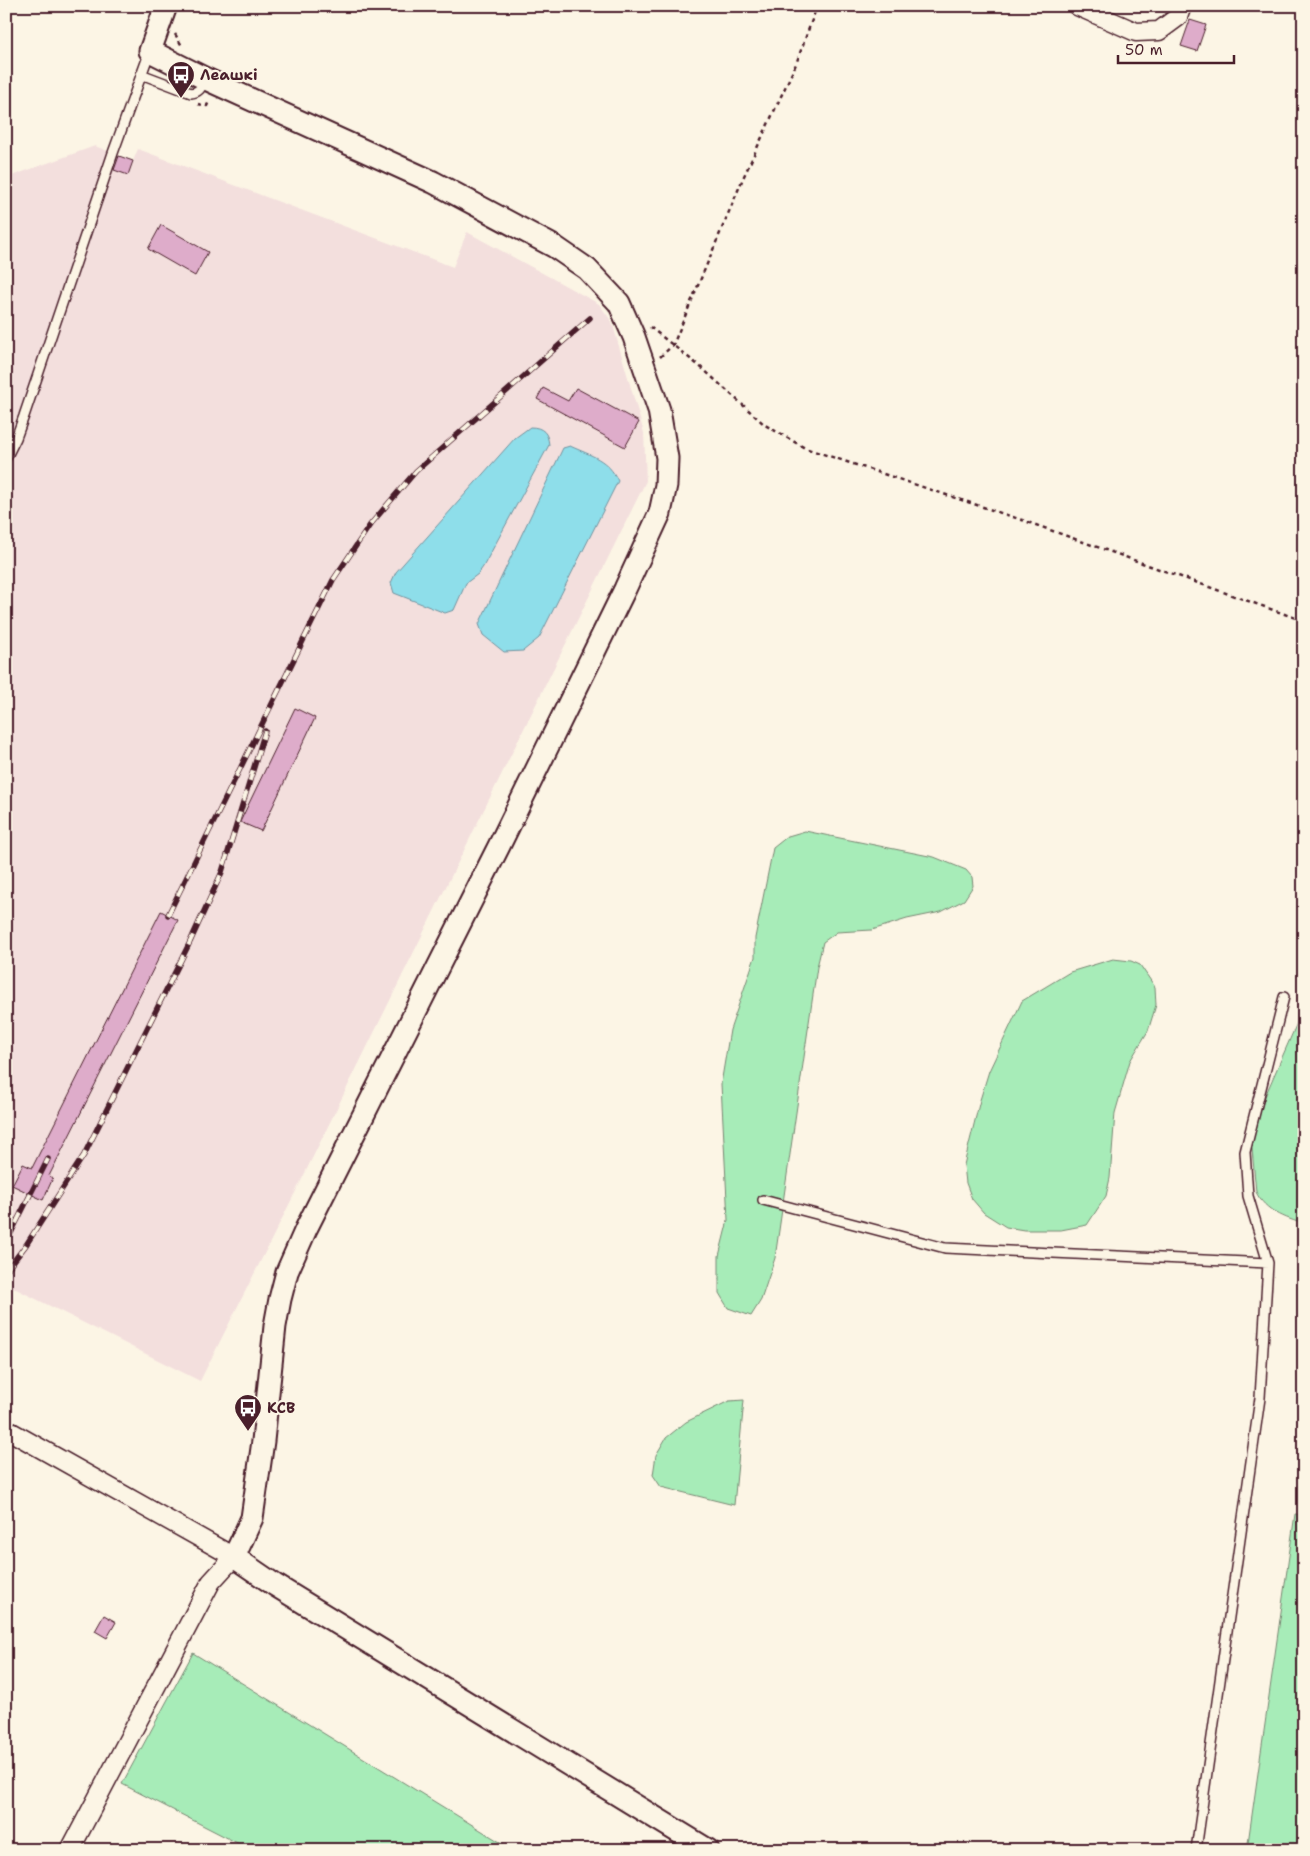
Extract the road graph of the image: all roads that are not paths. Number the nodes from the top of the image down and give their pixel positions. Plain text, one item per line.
1 (166, 6) edge
2 (1077, 6) edge
3 (1182, 6) edge
4 (150, 51) junction
5 (141, 74) junction
6 (206, 79) junction
7 (6, 458) edge
8 (1284, 997) dead end
9 (763, 1200) dead end
10 (1268, 1263) junction
11 (6, 1429) edge
12 (234, 1557) junction
13 (695, 1846) edge
14 (70, 1850) edge
15 (1196, 1850) edge

1 - 4 street
2 - 3 street
4 - 5 lane
4 - 6 street
5 - 6 lane
5 - 7 lane
6 - 12 street
8 - 10 lane
9 - 10 lane
10 - 15 lane
11 - 12 street
12 - 13 street
12 - 14 street

